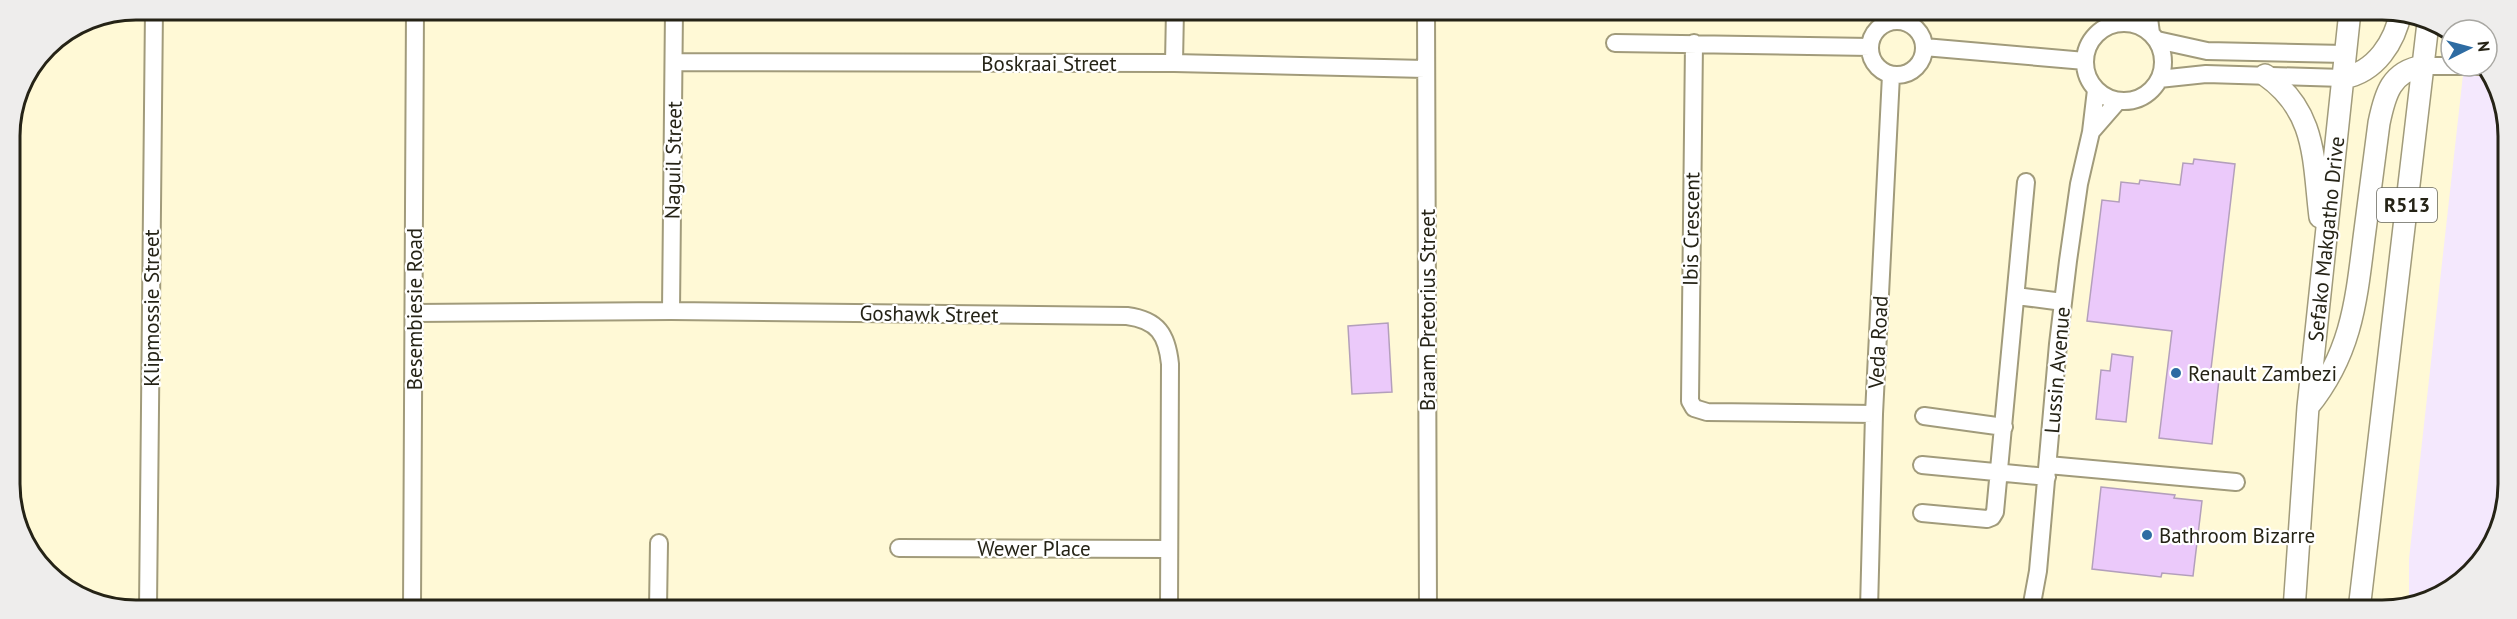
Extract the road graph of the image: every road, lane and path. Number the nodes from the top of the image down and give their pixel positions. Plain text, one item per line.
1 (154, 20) edge
2 (415, 20) edge
3 (675, 20) edge
4 (1175, 20) edge
5 (1426, 20) edge
6 (1887, 20) edge
7 (1900, 20) edge
8 (2116, 20) edge
9 (2127, 20) edge
10 (2150, 20) edge
11 (2349, 20) edge
12 (2398, 20) edge
13 (2427, 29) edge
14 (2154, 37) junction
15 (1615, 43) dead end
16 (1694, 43) junction
17 (1924, 47) junction
18 (1870, 48) junction
19 (2345, 54) junction
20 (2085, 61) junction
21 (674, 62) junction
22 (1174, 63) junction
23 (2424, 66) junction
24 (2439, 66) edge
25 (1425, 69) junction
26 (1891, 75) junction
27 (2265, 75) junction
28 (2343, 78) junction
29 (2159, 79) junction
30 (2096, 90) junction
31 (2118, 101) junction
32 (2091, 132) junction
33 (2026, 182) dead end
34 (2325, 247) junction
35 (2016, 296) junction
36 (2063, 302) junction
37 (671, 311) junction
38 (415, 313) junction
39 (2308, 407) junction
40 (1874, 414) junction
41 (1924, 416) dead end
42 (2004, 427) junction
43 (1922, 465) dead end
44 (2047, 471) junction
45 (1999, 473) junction
46 (2236, 482) dead end
47 (1922, 513) dead end
48 (659, 543) dead end
49 (899, 548) dead end
50 (1169, 549) junction
51 (1428, 599) edge
52 (1869, 599) edge
53 (2033, 599) edge
54 (2295, 599) edge
55 (2360, 599) edge
56 (148, 600) edge
57 (412, 600) edge
58 (658, 600) edge
59 (1169, 600) edge

1 - 56 street, Klipmossie Street
2 - 38 street, Besembiesie Road
3 - 21 street, Naguil Street
4 - 22 street
5 - 25 street, Braam Pretorius Street
6 - 18 street
7 - 17 street
8 - 20 street
9 - 14 street
10 - 14 street
11 - 19 main road, Sefako Makgatho Drive
12 - 28 main road
13 - 23 main road, R513
14 - 19 street
14 - 29 street
15 - 16 street
16 - 18 street
16 - 40 street, Ibis Crescent
17 - 20 street
17 - 26 street
18 - 26 street
19 - 28 main road, Sefako Makgatho Drive
20 - 30 street, Lussin Avenue
21 - 22 street, Boskraai Street
21 - 37 street, Naguil Street
22 - 25 street, Boskraai Street
23 - 24 street
23 - 39 main road
23 - 55 main road, R513
25 - 51 street, Braam Pretorius Street
26 - 40 street, Veda Road
27 - 28 street
27 - 29 street
27 - 34 main road
28 - 34 main road, Sefako Makgatho Drive
29 - 31 street
30 - 31 street
30 - 32 street, Lussin Avenue
31 - 32 street, Lussin Avenue
32 - 36 street, Lussin Avenue
33 - 35 street
34 - 39 main road, Sefako Makgatho Drive
35 - 36 street
35 - 42 street
36 - 44 street, Lussin Avenue
37 - 38 street, Goshawk Street
37 - 50 street, Goshawk Street
38 - 57 street, Besembiesie Road
39 - 54 main road, Sefako Makgatho Drive
40 - 52 street, Veda Road
41 - 42 street
42 - 45 street
43 - 45 street
44 - 45 street
44 - 46 street
44 - 53 street, Lussin Avenue
45 - 47 street
48 - 58 street
49 - 50 street, Wewer Place
50 - 59 street, Goshawk Street

